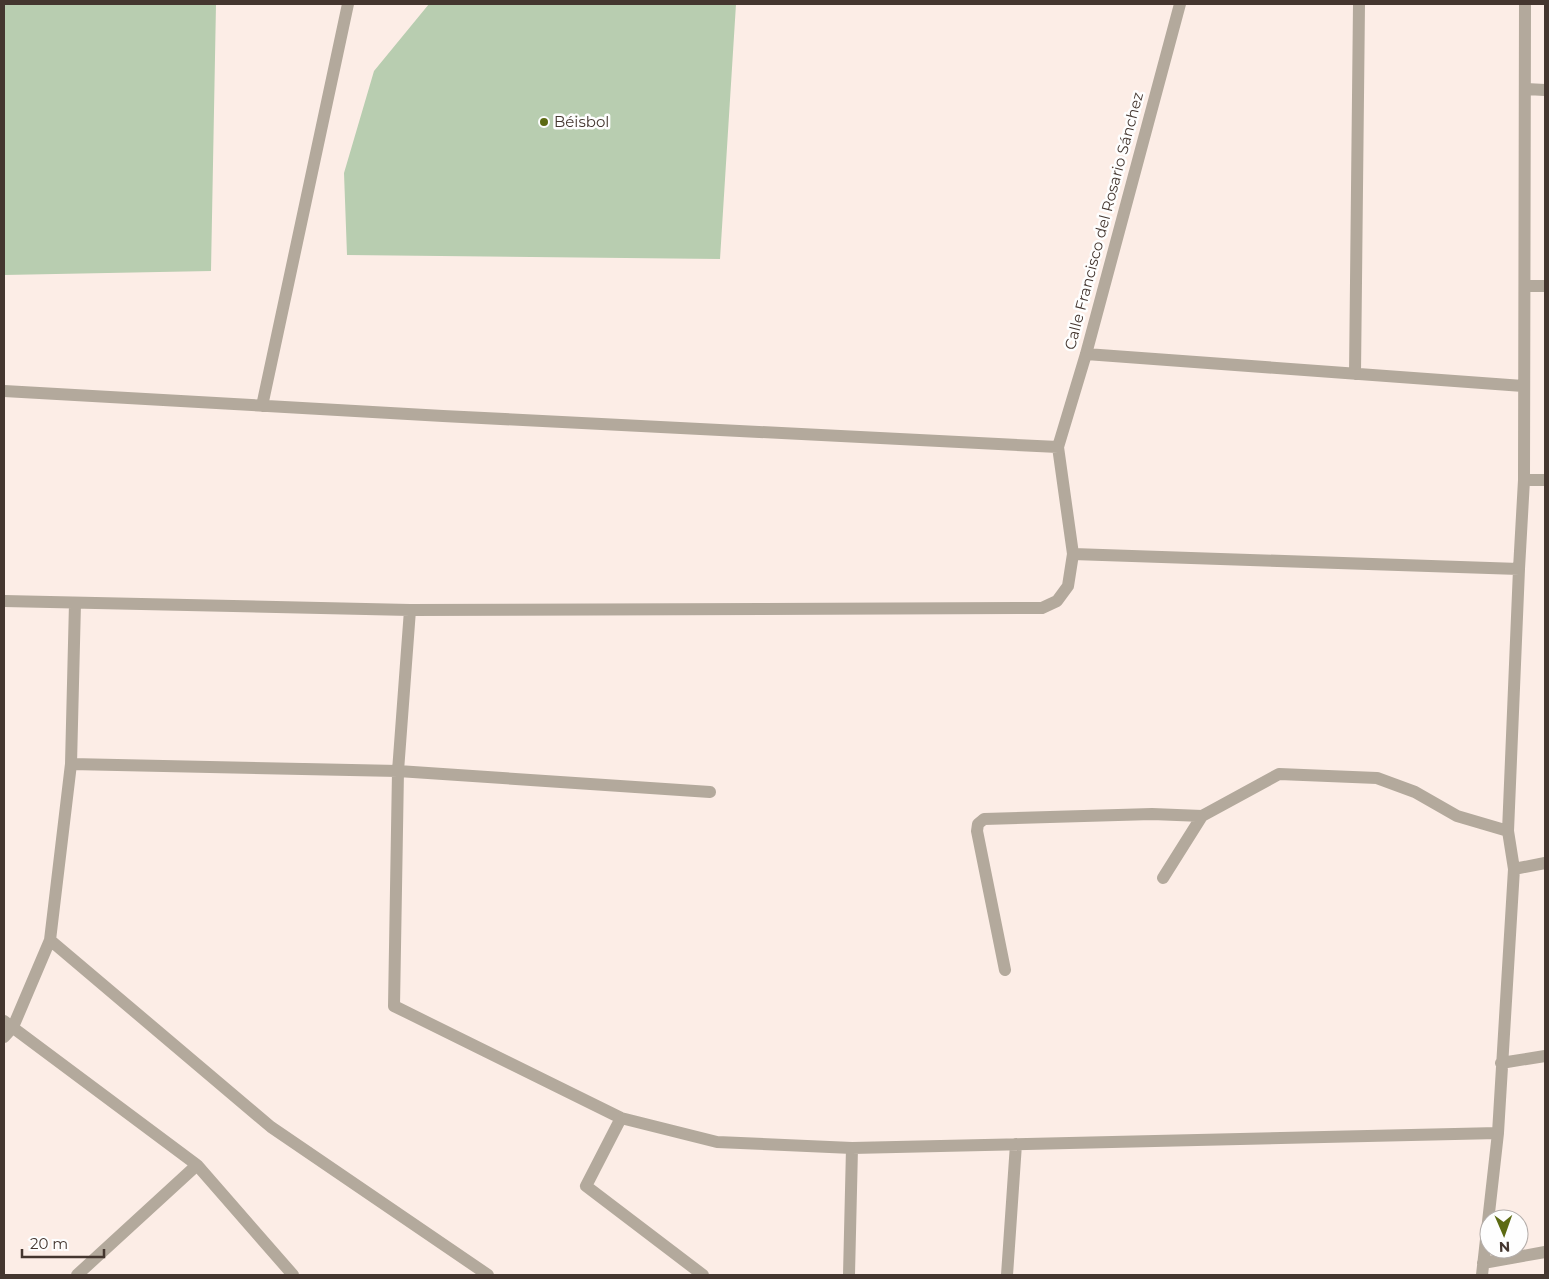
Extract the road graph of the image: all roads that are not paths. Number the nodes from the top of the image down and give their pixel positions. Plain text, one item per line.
1 (348, 4) edge
2 (1180, 4) edge
3 (1359, 4) edge
4 (1525, 4) edge
5 (1526, 89) junction
6 (1545, 90) edge
7 (1526, 286) junction
8 (1545, 286) edge
9 (1086, 354) junction
10 (1355, 374) junction
11 (1523, 386) junction
12 (4, 391) edge
13 (262, 406) junction
14 (1058, 447) junction
15 (1524, 480) junction
16 (1545, 480) edge
17 (1073, 554) junction
18 (1519, 568) junction
19 (4, 601) edge
20 (75, 603) junction
21 (410, 610) junction
22 (71, 764) junction
23 (398, 771) junction
24 (710, 792) dead end
25 (1202, 816) junction
26 (1508, 831) junction
27 (1545, 863) edge
28 (1514, 869) junction
29 (1163, 878) dead end
30 (50, 940) junction
31 (1005, 970) dead end
32 (7, 1028) edge
33 (1545, 1056) edge
34 (1501, 1063) junction
35 (621, 1118) junction
36 (1498, 1133) junction
37 (1016, 1144) junction
38 (852, 1148) junction
39 (197, 1164) junction
40 (1545, 1252) edge
41 (1483, 1269) edge
42 (77, 1275) edge
43 (294, 1275) edge
44 (488, 1275) edge
45 (703, 1275) edge
46 (849, 1275) edge
47 (1007, 1275) edge

1 - 13 street
2 - 9 street, Calle Francisco del Rosario Sánchez
3 - 10 street
4 - 5 street
5 - 6 street
5 - 7 street
7 - 8 street
7 - 11 street
9 - 10 street
9 - 14 street, Calle Francisco del Rosario Sánchez
10 - 11 street
11 - 15 street
12 - 13 street
13 - 14 street
14 - 17 street
15 - 16 street
15 - 18 street
17 - 18 street
17 - 21 street
18 - 26 street
19 - 20 street
20 - 21 street
20 - 22 street
21 - 23 street
22 - 23 street
22 - 30 street
23 - 24 street
23 - 35 street
25 - 26 street
25 - 29 street
25 - 31 street
26 - 28 street
27 - 28 street
28 - 34 street
30 - 32 street
30 - 44 street
32 - 39 street
33 - 34 street
34 - 36 street
35 - 38 street
35 - 45 street
36 - 37 street
36 - 41 street
37 - 38 street
37 - 47 street
38 - 46 street
39 - 42 street
39 - 43 street
40 - 41 street

